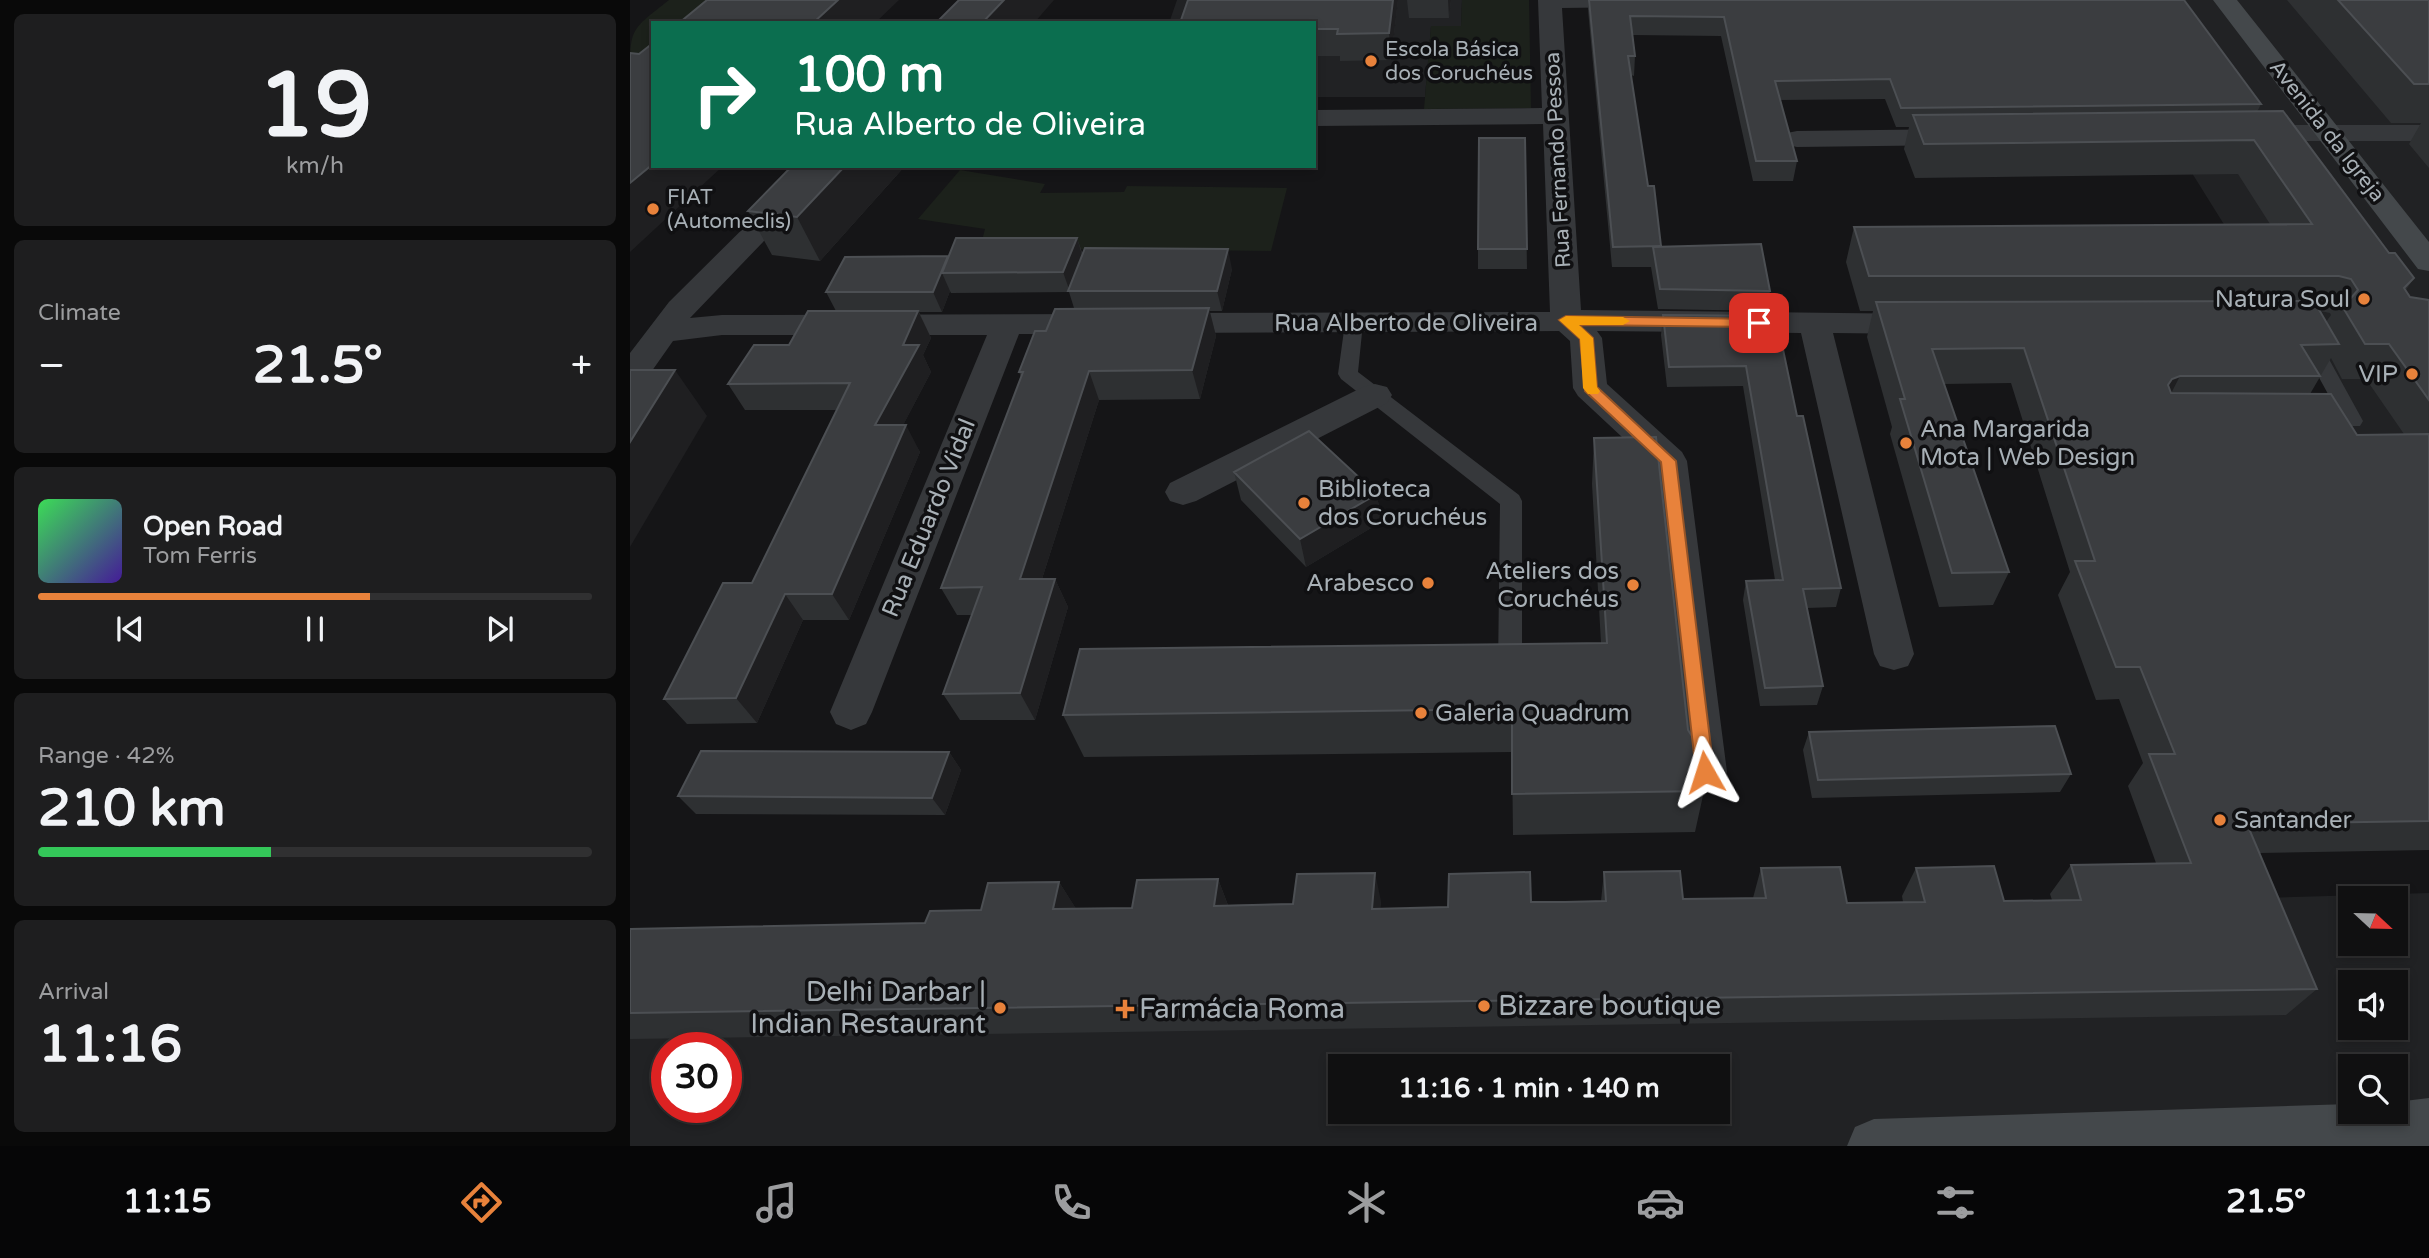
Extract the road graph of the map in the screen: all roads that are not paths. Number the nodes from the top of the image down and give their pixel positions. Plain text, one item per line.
1 (1665, 0) edge
2 (2225, 0) edge
3 (1550, 1) edge
4 (1555, 116) junction
5 (1316, 118) edge
6 (2328, 133) junction
7 (2429, 133) edge
8 (2221, 134) edge
9 (1989, 136) edge
10 (1797, 139) dead end
11 (820, 168) edge
12 (2429, 262) edge
13 (1566, 320) junction
14 (1354, 323) junction
15 (2301, 323) edge
16 (1007, 324) junction
17 (1815, 324) junction
18 (1953, 324) edge
19 (662, 331) junction
20 (630, 377) edge
21 (1375, 395) junction
22 (2299, 421) edge
23 (1183, 492) dead end
24 (1894, 654) dead end
25 (1510, 671) edge
26 (851, 712) dead end
27 (1705, 772) dead end
28 (2429, 1124) edge
29 (1874, 1146) edge

1 - 3 street
2 - 6 street, Avenida da Igreja
3 - 4 street, Rua Fernando Pessoa
4 - 5 street
4 - 13 street, Rua Fernando Pessoa
6 - 7 street
6 - 8 street
6 - 12 street, Avenida da Igreja
9 - 10 street
11 - 19 street
13 - 14 street, Rua Alberto de Oliveira
13 - 17 street, Rua Alberto de Oliveira
13 - 27 street
14 - 16 street, Rua Alberto de Oliveira
14 - 21 lane
15 - 22 lane
16 - 19 street, Rua Alberto de Oliveira
16 - 26 street, Rua Eduardo Vidal
17 - 18 street, Rua Alberto de Oliveira
17 - 24 street
19 - 20 street
21 - 23 street
21 - 25 lane
28 - 29 street

